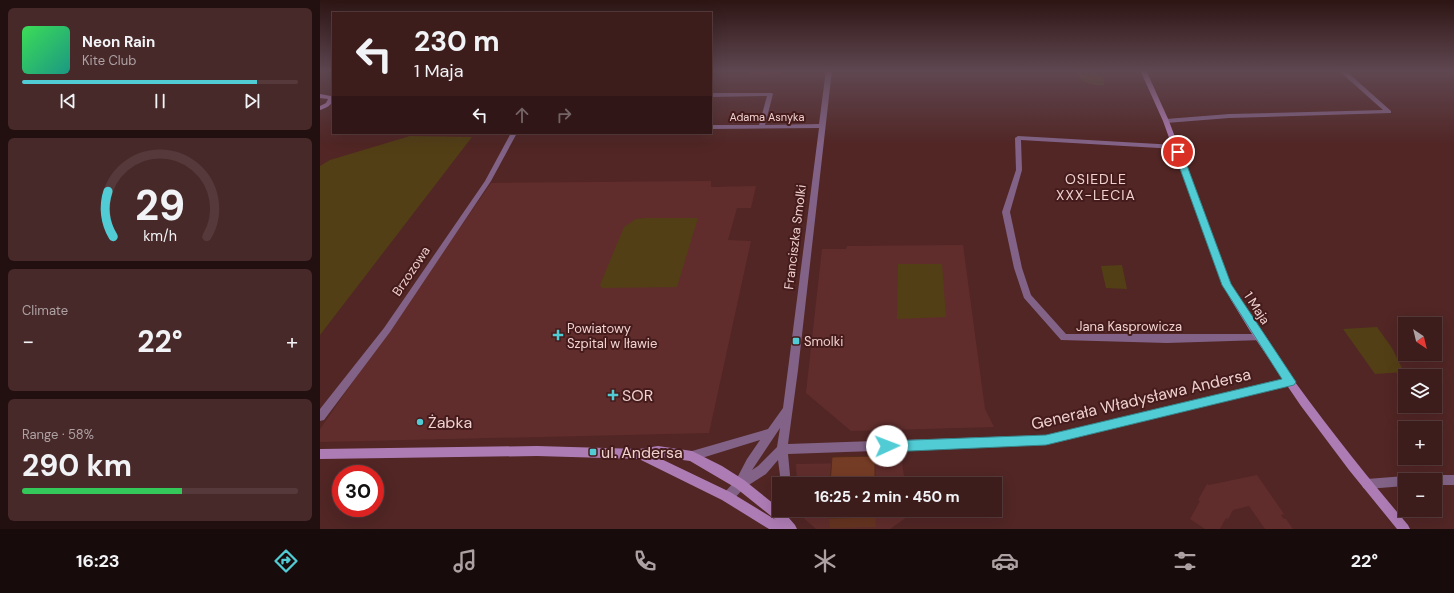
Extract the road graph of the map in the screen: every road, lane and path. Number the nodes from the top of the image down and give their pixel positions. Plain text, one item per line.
1 (770, 95) edge
2 (826, 95) edge
3 (1154, 95) edge
4 (1369, 95) edge
5 (321, 96) edge
6 (332, 99) edge
7 (320, 108) edge
8 (1166, 121) junction
9 (823, 126) junction
10 (712, 127) edge
11 (761, 127) junction
12 (513, 134) edge
13 (1176, 147) junction
14 (1260, 338) junction
15 (1290, 382) junction
16 (788, 408) junction
17 (320, 417) edge
18 (772, 432) junction
19 (782, 449) junction
20 (320, 454) edge
21 (639, 454) junction
22 (692, 456) junction
23 (785, 477) edge
24 (1442, 480) edge
25 (1454, 480) edge
26 (1398, 482) edge
27 (740, 484) junction
28 (1367, 484) junction
29 (728, 497) junction
30 (772, 503) edge
31 (784, 517) edge
32 (782, 529) edge
33 (791, 529) edge
34 (1404, 529) edge

1 - 11 street
2 - 9 street, Franciszka Smolki
3 - 8 street, 1 Maja
4 - 8 street
5 - 6 street
6 - 7 street
8 - 13 street, 1 Maja
9 - 11 street, Adama Asnyka
9 - 16 street, Franciszka Smolki
10 - 11 street, Adama Asnyka
12 - 17 street, Brzozowa
13 - 14 street, 1 Maja
13 - 14 street, Jana Kasprowicza
14 - 15 street, 1 Maja
15 - 19 street, Generała Władysława Andersa
15 - 28 street, 1 Maja
16 - 18 street, Franciszka Smolki
16 - 19 street, Franciszka Smolki
18 - 22 street
18 - 27 street, Franciszka Smolki
19 - 23 street, Franciszka Smolki
19 - 27 street, Franciszka Smolki
20 - 21 street
21 - 22 street
21 - 29 street
22 - 27 street
24 - 25 street
26 - 28 street
27 - 29 street, Franciszka Smolki
27 - 30 street
28 - 34 street, 1 Maja
29 - 32 street
31 - 33 street

